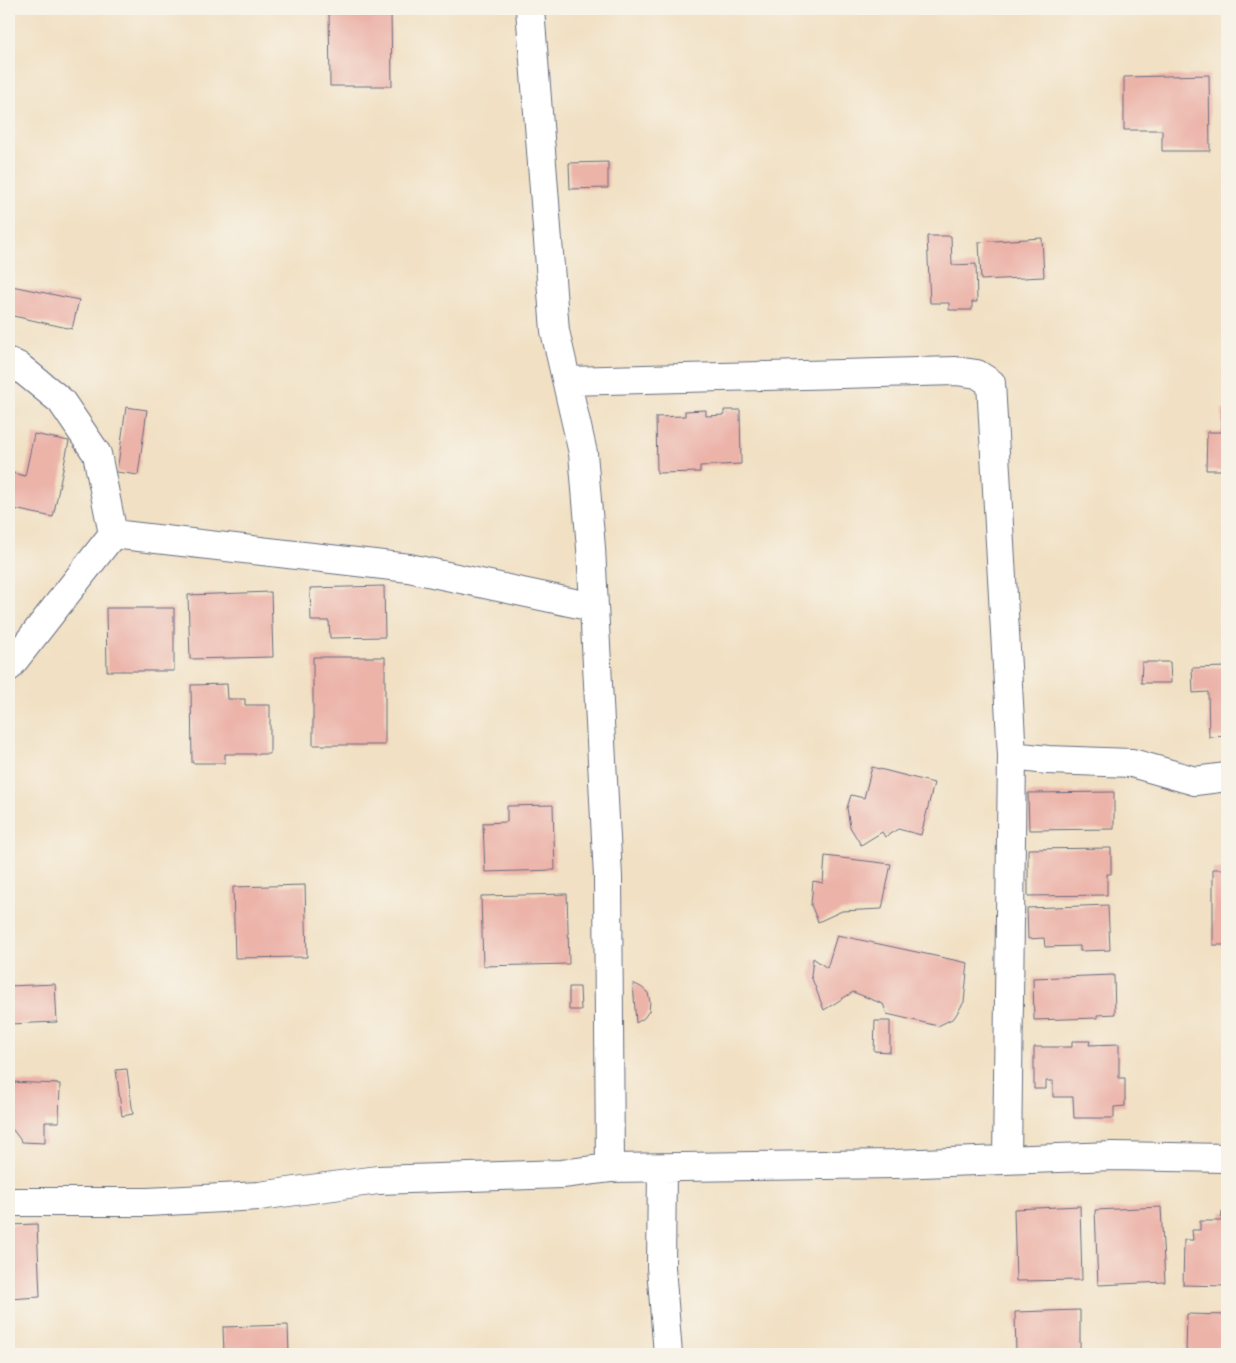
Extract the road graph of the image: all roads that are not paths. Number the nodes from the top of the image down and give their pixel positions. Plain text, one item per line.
1 (530, 9) edge
2 (9, 362) edge
3 (568, 381) junction
4 (113, 534) junction
5 (593, 606) junction
6 (9, 667) edge
7 (1012, 756) junction
8 (1227, 777) edge
9 (1227, 1158) edge
10 (1007, 1160) junction
11 (610, 1168) junction
12 (662, 1168) junction
13 (9, 1202) edge
14 (668, 1354) edge

1 - 3 street
2 - 4 street
3 - 5 street
3 - 7 street
4 - 5 street
4 - 6 street
5 - 11 street
7 - 8 street
7 - 10 street
9 - 10 street
10 - 12 street
11 - 12 street
11 - 13 street
12 - 14 street

